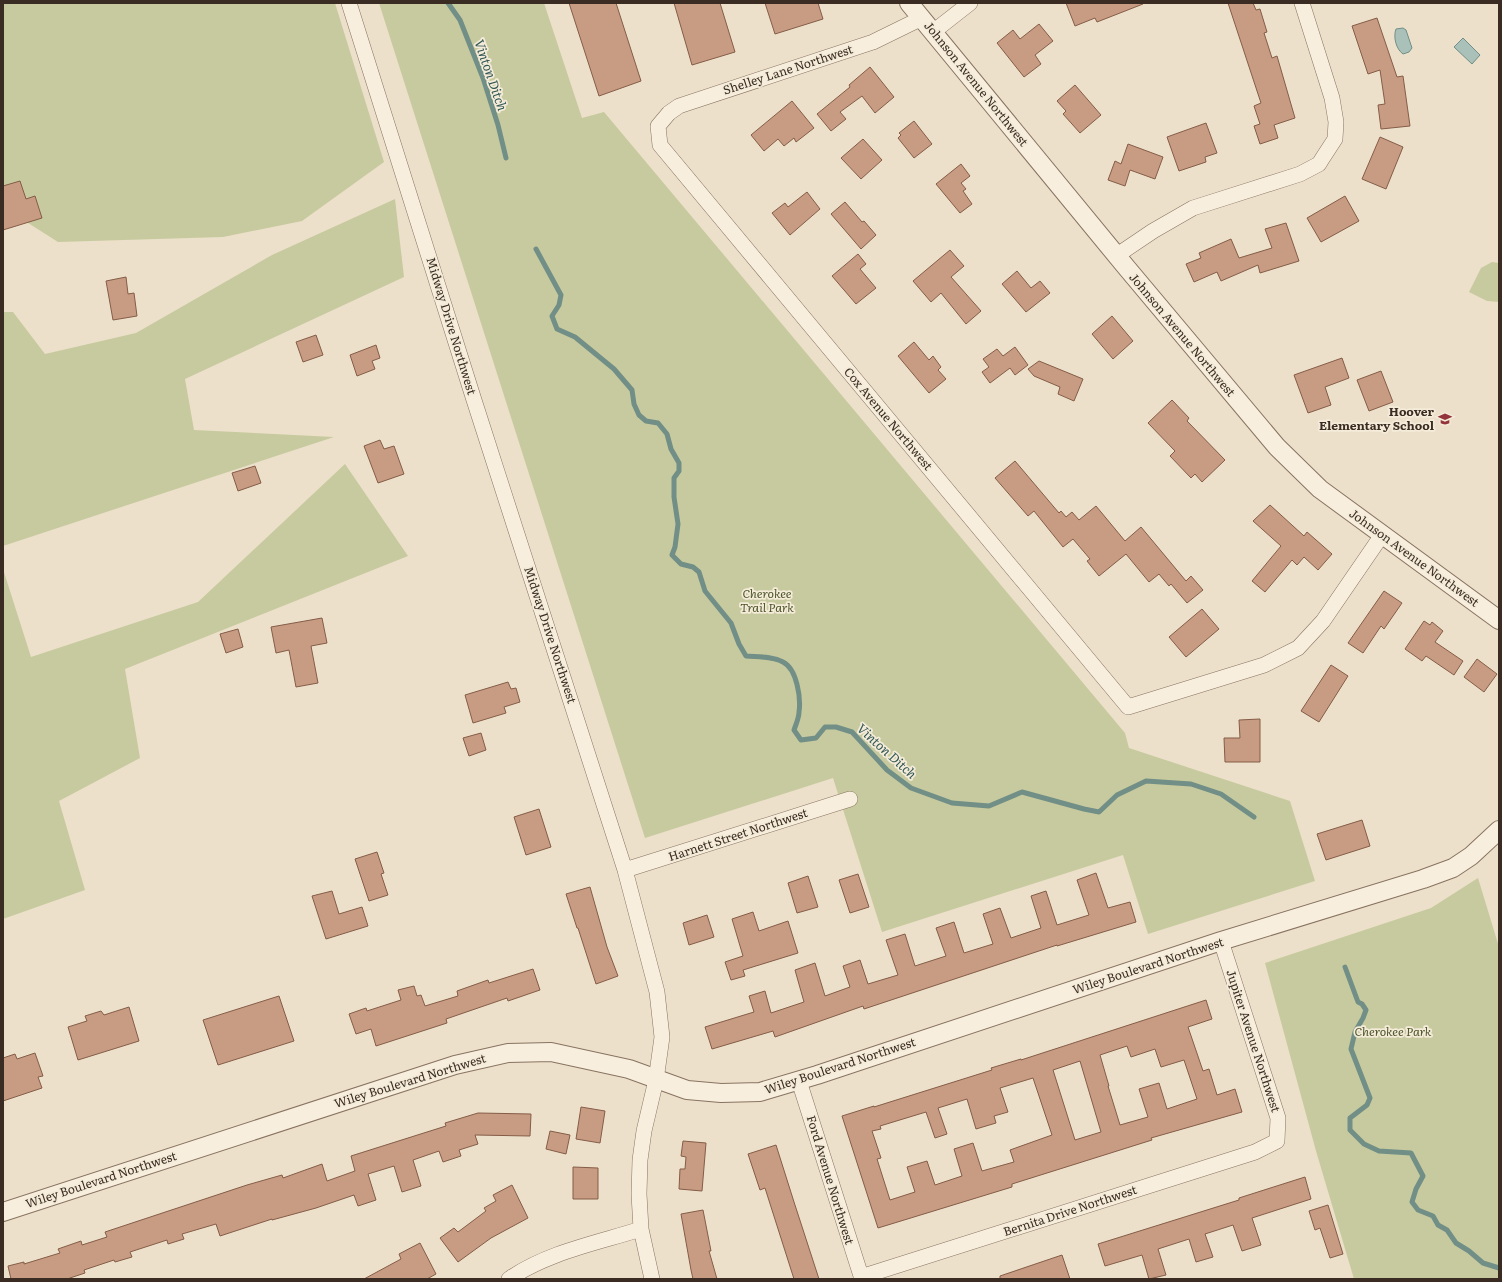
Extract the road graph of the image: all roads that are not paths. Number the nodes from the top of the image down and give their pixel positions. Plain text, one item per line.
1 (349, 3) edge
2 (909, 3) edge
3 (970, 3) edge
4 (1302, 3) edge
5 (922, 18) junction
6 (933, 32) junction
7 (658, 126) joint
8 (1116, 256) junction
9 (1382, 535) junction
10 (1499, 620) edge
11 (850, 799) dead end
12 (1499, 830) edge
13 (625, 870) junction
14 (1221, 942) junction
15 (656, 1080) junction
16 (799, 1081) junction
17 (1277, 1141) joint
18 (3, 1212) edge
19 (641, 1229) junction
20 (861, 1278) edge
21 (510, 1279) edge
22 (652, 1279) edge

1 - 13 street, Midway Drive Northwest
2 - 5 street, Johnson Avenue Northwest
3 - 6 street
4 - 8 street
5 - 6 street, Johnson Avenue Northwest
5 - 7 street, Shelley Lane Northwest
6 - 8 street, Johnson Avenue Northwest
7 - 9 street, Cox Avenue Northwest
8 - 9 street, Johnson Avenue Northwest
9 - 10 street, Johnson Avenue Northwest
11 - 13 street, Harnett Street Northwest
12 - 14 street, Wiley Boulevard Northwest
13 - 15 street, Midway Drive Northwest
14 - 16 street, Wiley Boulevard Northwest
14 - 17 street, Jupiter Avenue Northwest
15 - 16 street, Wiley Boulevard Northwest
15 - 18 street, Wiley Boulevard Northwest
15 - 19 street, Midway Drive Northwest
16 - 20 street, Ford Avenue Northwest
17 - 20 street, Bernita Drive Northwest
19 - 21 street
19 - 22 street, Midway Drive Northwest

